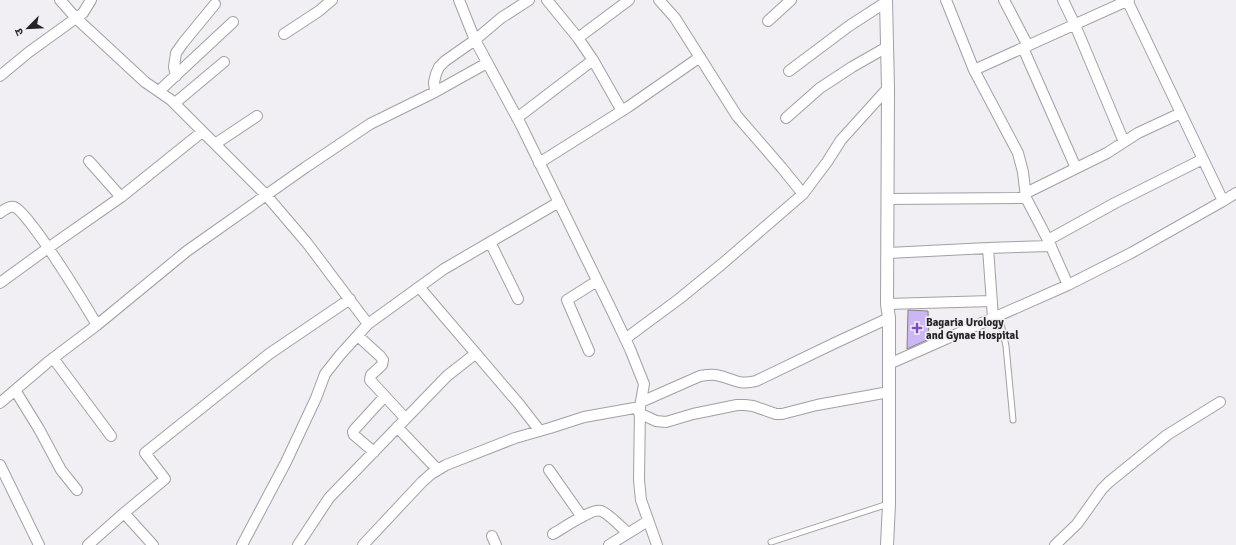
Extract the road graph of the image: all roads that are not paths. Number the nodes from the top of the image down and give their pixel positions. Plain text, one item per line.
1 (60, 0) edge
2 (91, 0) edge
3 (332, 0) edge
4 (458, 0) edge
5 (529, 0) edge
6 (546, 0) edge
7 (629, 0) edge
8 (659, 0) edge
9 (791, 0) edge
10 (946, 0) edge
11 (1004, 0) edge
12 (1063, 0) edge
13 (1128, 0) edge
14 (886, 1) edge
15 (215, 4) dead end
16 (76, 18) junction
17 (768, 21) dead end
18 (233, 22) dead end
19 (1075, 25) junction
20 (284, 34) dead end
21 (578, 38) junction
22 (475, 40) junction
23 (887, 47) junction
24 (1025, 47) junction
25 (700, 58) junction
26 (593, 60) junction
27 (224, 62) dead end
28 (487, 63) junction
29 (974, 70) junction
30 (2, 71) edge
31 (789, 71) dead end
32 (176, 76) junction
33 (888, 88) junction
34 (159, 91) junction
35 (435, 92) junction
36 (175, 103) junction
37 (622, 111) junction
38 (1181, 113) junction
39 (257, 116) dead end
40 (517, 118) junction
41 (786, 118) dead end
42 (202, 132) junction
43 (1124, 142) junction
44 (215, 144) junction
45 (1203, 159) junction
46 (89, 160) dead end
47 (539, 163) junction
48 (1076, 168) junction
49 (1236, 193) edge
50 (804, 194) junction
51 (266, 195) junction
52 (1026, 196) junction
53 (121, 198) junction
54 (887, 199) junction
55 (1223, 201) junction
56 (558, 202) junction
57 (0, 213) edge
58 (490, 242) junction
59 (1050, 243) junction
60 (48, 248) junction
61 (988, 248) junction
62 (888, 253) junction
63 (597, 281) junction
64 (0, 283) edge
65 (1068, 285) junction
66 (419, 287) junction
67 (350, 299) junction
68 (518, 299) dead end
69 (992, 301) junction
70 (888, 304) junction
71 (996, 317) junction
72 (888, 318) junction
73 (97, 324) junction
74 (368, 324) junction
75 (358, 336) junction
76 (625, 338) junction
77 (589, 351) dead end
78 (475, 354) junction
79 (53, 358) junction
80 (889, 364) junction
81 (15, 390) junction
82 (889, 392) junction
83 (385, 396) junction
84 (0, 402) edge
85 (1220, 402) dead end
86 (640, 407) junction
87 (405, 418) junction
88 (1013, 420) dead end
89 (397, 427) junction
90 (540, 431) junction
91 (111, 436) dead end
92 (374, 452) junction
93 (0, 465) edge
94 (437, 470) junction
95 (550, 470) dead end
96 (77, 490) dead end
97 (889, 504) junction
98 (124, 513) junction
99 (582, 517) junction
100 (648, 521) junction
101 (628, 533) junction
102 (553, 534) dead end
103 (771, 542) dead end
104 (39, 545) edge
105 (88, 545) edge
106 (153, 545) edge
107 (242, 545) edge
108 (298, 545) edge
109 (363, 545) edge
110 (609, 545) edge
111 (657, 545) edge
112 (887, 545) edge
113 (1055, 545) edge

1 - 16 street
2 - 16 street
3 - 20 street
4 - 22 street
5 - 22 street
6 - 21 street
7 - 21 street
8 - 25 street
9 - 17 street
10 - 29 street
11 - 24 street
12 - 19 street
13 - 19 street
13 - 38 street
14 - 23 street
14 - 31 street
15 - 32 street
16 - 30 street
16 - 34 street
18 - 32 street
19 - 24 street
19 - 43 street
21 - 26 street
22 - 28 street
22 - 35 street
23 - 33 street
23 - 41 street
24 - 29 street
24 - 48 street
25 - 37 street
25 - 50 street
26 - 37 street
26 - 40 street
27 - 36 street
28 - 35 street
28 - 40 street
29 - 52 street
32 - 34 street
33 - 50 street
33 - 54 street
34 - 36 street
35 - 51 street
36 - 42 street
37 - 47 street
38 - 43 street
38 - 45 street
39 - 44 street
40 - 47 street
42 - 44 street
42 - 53 street
43 - 48 street
44 - 51 street
45 - 55 street
45 - 59 street
46 - 53 street
47 - 56 street
48 - 52 street
49 - 55 street
50 - 76 street
51 - 67 street
51 - 73 street
52 - 54 street
52 - 59 street
53 - 60 street
54 - 62 street
55 - 65 street
56 - 58 street
56 - 63 street
57 - 60 street
58 - 66 street
58 - 68 street
59 - 61 street
59 - 65 street
60 - 64 street
60 - 73 street
61 - 62 street
61 - 69 street
62 - 70 street
63 - 76 street
63 - 77 street
65 - 71 street
66 - 74 street
66 - 78 street
67 - 74 street
67 - 98 street
69 - 70 street
69 - 71 street
70 - 72 street
71 - 80 street
71 - 88 lane
72 - 80 street
72 - 86 street
73 - 79 street
74 - 75 street
75 - 83 street
75 - 107 street
76 - 86 street
78 - 87 street
78 - 90 street
79 - 81 street
79 - 91 street
80 - 82 street
81 - 84 street
81 - 96 street
82 - 86 street
82 - 97 street
83 - 87 street
83 - 92 street
85 - 113 street
86 - 90 street
86 - 100 street
87 - 89 street
89 - 92 street
89 - 94 street
90 - 94 street
92 - 108 street
93 - 104 street
94 - 109 street
95 - 99 street
97 - 103 lane
97 - 112 street
98 - 105 street
98 - 106 street
99 - 101 street
99 - 102 street
100 - 101 street
100 - 111 street
101 - 110 street

